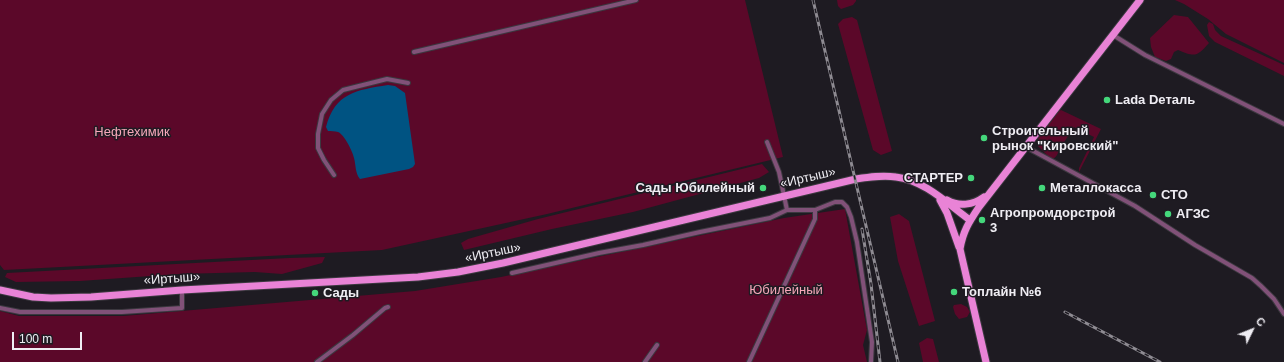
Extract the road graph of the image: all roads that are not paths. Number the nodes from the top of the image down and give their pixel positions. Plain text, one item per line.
1 (636, 0) edge
2 (1140, 0) edge
3 (1113, 35) junction
4 (414, 52) dead end
5 (408, 83) dead end
6 (1284, 124) edge
7 (767, 142) dead end
8 (1026, 147) junction
9 (334, 175) dead end
10 (989, 194) junction
11 (936, 195) junction
12 (784, 196) junction
13 (787, 210) junction
14 (815, 210) junction
15 (970, 220) junction
16 (960, 249) junction
17 (512, 273) dead end
18 (0, 290) edge
19 (182, 290) junction
20 (388, 307) dead end
21 (0, 308) edge
22 (1284, 314) edge
23 (657, 345) dead end
24 (317, 362) edge
25 (645, 362) edge
26 (749, 362) edge
27 (871, 362) edge
28 (986, 362) edge

1 - 4 street
2 - 3 main road
3 - 6 street
3 - 8 main road
5 - 9 street
7 - 12 street
8 - 10 main road
8 - 22 street
10 - 11 main road
10 - 15 main road
11 - 12 main road, «Иртыш»
11 - 15 main road, «Иртыш»
11 - 16 main road
12 - 13 street
12 - 19 main road, «Иртыш»
13 - 14 street
13 - 17 street
14 - 26 street
14 - 27 street
15 - 16 main road
16 - 28 main road
18 - 19 main road, «Иртыш»
19 - 21 street
20 - 24 street
23 - 25 street

